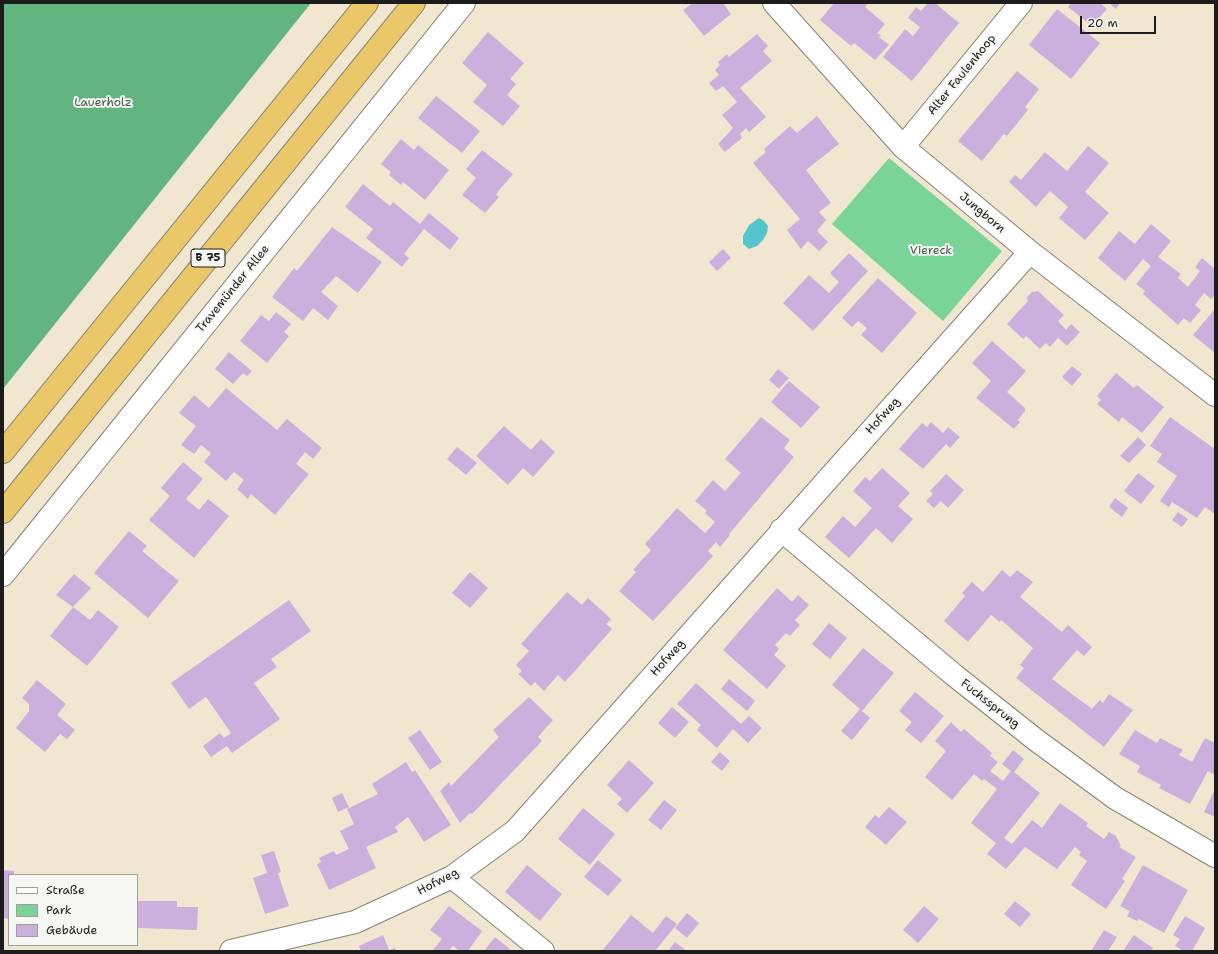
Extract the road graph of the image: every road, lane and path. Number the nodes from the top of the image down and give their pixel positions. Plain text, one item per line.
1 (367, 3) edge
2 (414, 3) edge
3 (464, 3) edge
4 (774, 3) edge
5 (1021, 3) edge
6 (903, 147) junction
7 (1030, 252) junction
8 (1215, 395) edge
9 (3, 452) edge
10 (3, 512) edge
11 (781, 530) junction
12 (3, 574) edge
13 (1215, 856) edge
14 (452, 877) junction
15 (231, 951) edge
16 (543, 951) edge

1 - 9 highway
2 - 10 highway, B 75
3 - 12 street, Travemünder Allee
4 - 6 street, Jungborn
5 - 6 street, Alter Faulenhoop
6 - 7 street, Jungborn
7 - 8 street, Jungborn
7 - 11 street, Hofweg
11 - 13 street, Fuchssprung
11 - 14 street, Hofweg
14 - 15 street, Hofweg
14 - 16 street

